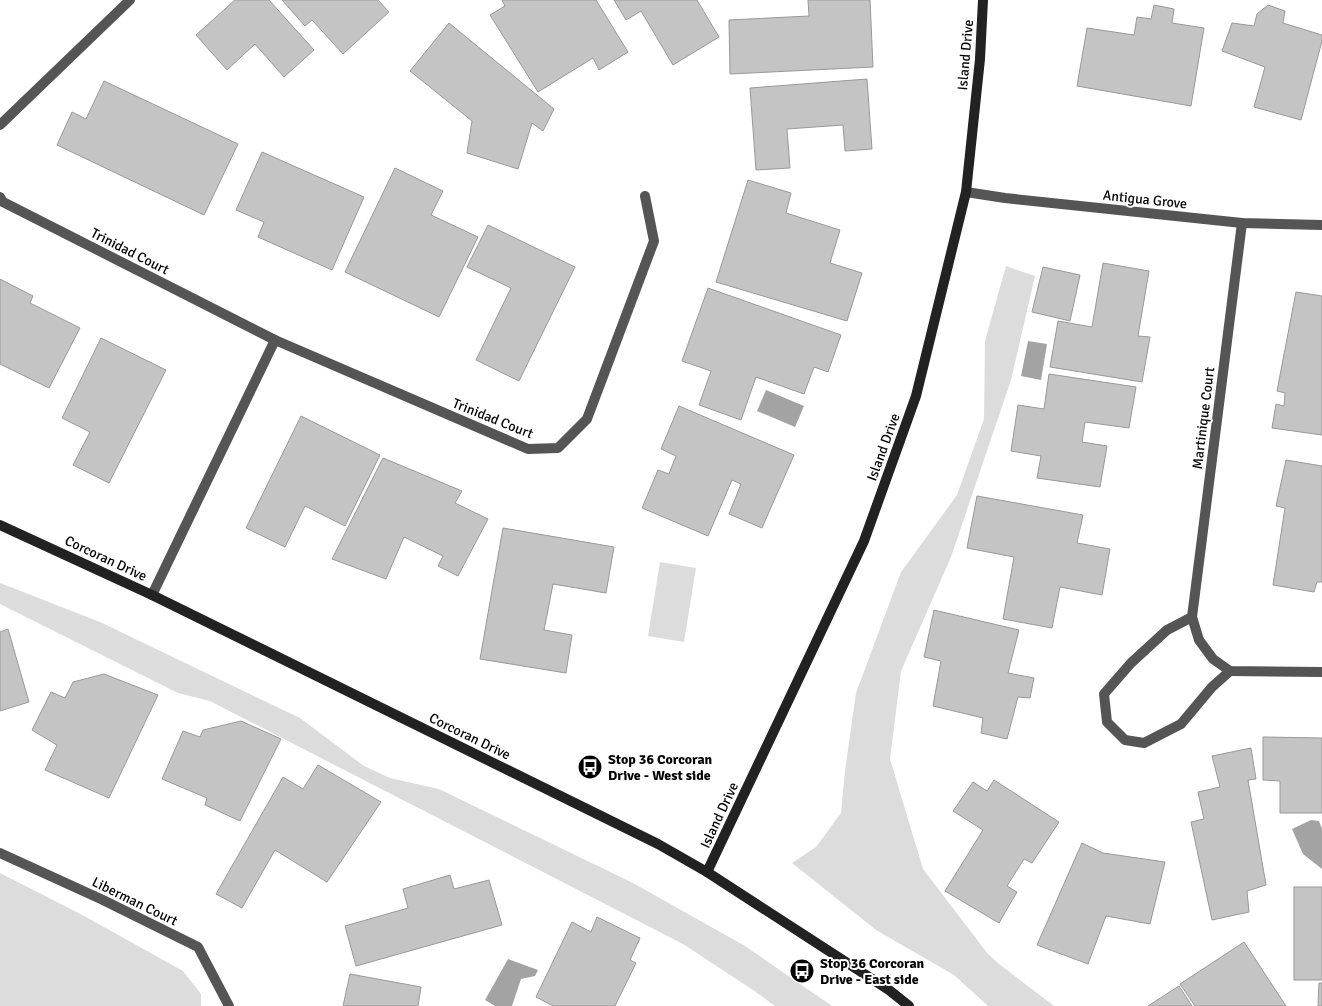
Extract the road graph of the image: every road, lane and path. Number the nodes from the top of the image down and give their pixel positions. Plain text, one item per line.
1 (130, 0) edge
2 (983, 0) edge
3 (0, 124) edge
4 (966, 192) junction
5 (645, 196) dead end
6 (0, 197) edge
7 (1242, 223) junction
8 (1322, 225) edge
9 (275, 340) junction
10 (0, 524) edge
11 (152, 595) junction
12 (1192, 617) junction
13 (1230, 671) junction
14 (1322, 672) edge
15 (0, 853) edge
16 (707, 872) junction
17 (229, 1006) edge
18 (909, 1006) edge

1 - 3 street
2 - 4 street, Island Drive
4 - 7 street, Antigua Grove
4 - 16 street, Island Drive
5 - 9 street, Trinidad Court
6 - 9 street, Trinidad Court
7 - 8 street, Antigua Grove
7 - 12 street, Martinique Court
9 - 11 street
10 - 11 street, Corcoran Drive
11 - 16 street, Corcoran Drive
12 - 13 street, Martinique Court
12 - 13 street
13 - 14 street
15 - 17 street, Liberman Court
16 - 18 street, Corcoran Drive

